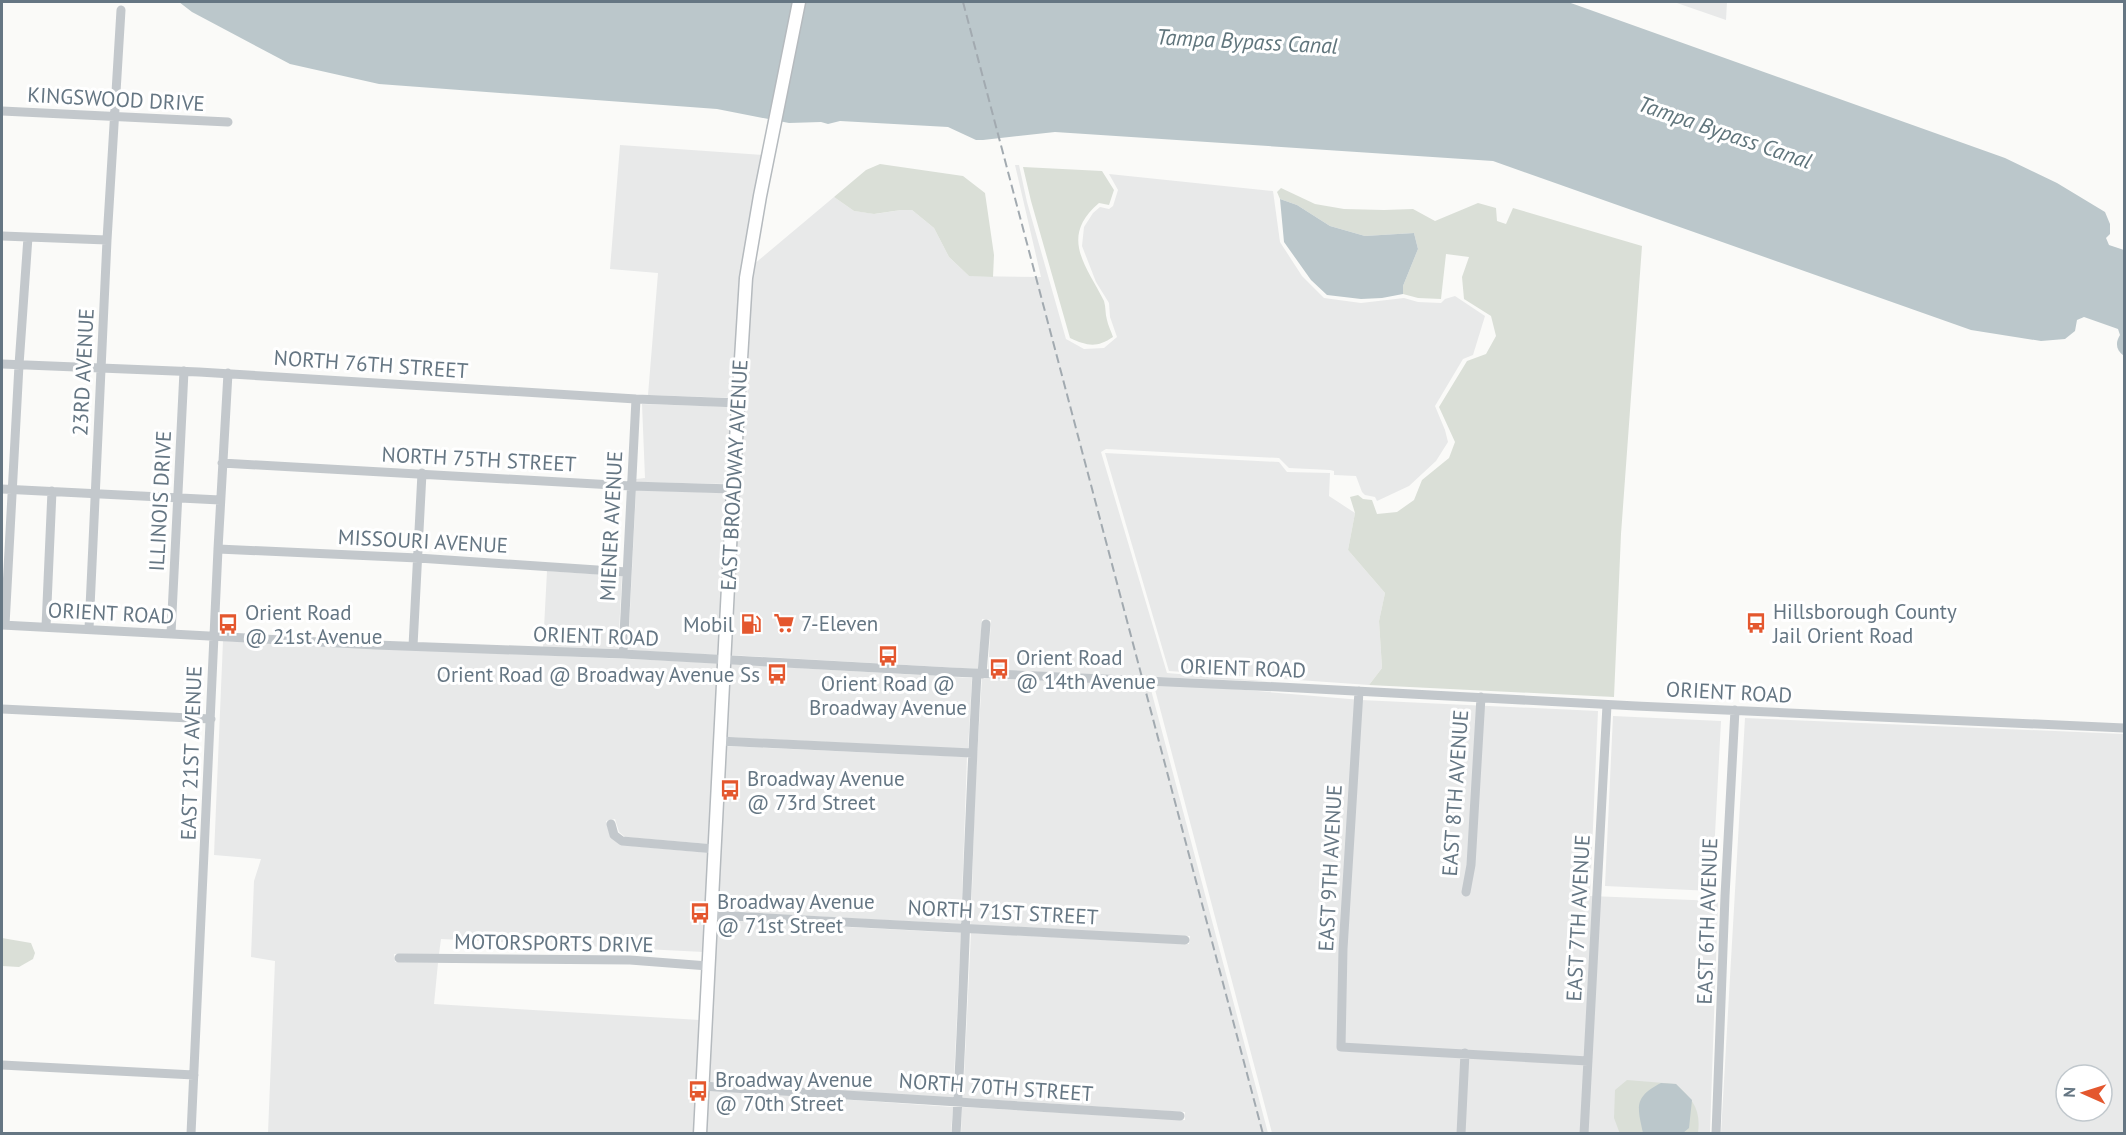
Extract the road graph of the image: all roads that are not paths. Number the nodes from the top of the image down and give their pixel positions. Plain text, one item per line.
1 (799, 2) edge
2 (121, 10) dead end
3 (2, 111) edge
4 (114, 116) junction
5 (228, 122) dead end
6 (2, 236) edge
7 (28, 237) junction
8 (107, 240) junction
9 (2, 364) edge
10 (19, 365) junction
11 (101, 368) junction
12 (184, 371) junction
13 (228, 373) junction
14 (636, 399) junction
15 (739, 403) junction
16 (222, 463) junction
17 (422, 473) junction
18 (631, 486) junction
19 (2, 489) edge
20 (733, 489) junction
21 (12, 490) junction
22 (52, 491) junction
23 (94, 493) junction
24 (177, 498) junction
25 (220, 500) junction
26 (218, 549) junction
27 (418, 558) junction
28 (627, 572) junction
29 (986, 624) dead end
30 (3, 625) edge
31 (46, 627) junction
32 (88, 629) junction
33 (171, 634) junction
34 (214, 636) junction
35 (413, 646) junction
36 (622, 654) junction
37 (724, 659) junction
38 (980, 674) junction
39 (1359, 691) junction
40 (1481, 697) junction
41 (1607, 705) junction
42 (2, 709) edge
43 (1735, 710) junction
44 (211, 719) junction
45 (2124, 728) edge
46 (719, 741) junction
47 (972, 753) junction
48 (611, 824) dead end
49 (715, 849) junction
50 (1466, 892) dead end
51 (711, 915) junction
52 (966, 929) junction
53 (1185, 940) dead end
54 (399, 958) dead end
55 (708, 966) junction
56 (1465, 1053) junction
57 (1588, 1061) junction
58 (2, 1065) edge
59 (194, 1075) junction
60 (702, 1086) junction
61 (958, 1102) junction
62 (1180, 1116) dead end
63 (191, 1134) edge
64 (700, 1134) edge
65 (956, 1134) edge
66 (1461, 1134) edge
67 (1584, 1134) edge
68 (1716, 1134) edge

1 - 15 main road, EAST BROADWAY AVENUE
2 - 4 street, 23RD AVENUE
3 - 4 street, KINGSWOOD DRIVE
4 - 5 street, KINGSWOOD DRIVE
4 - 8 street, 23RD AVENUE
6 - 7 street
7 - 8 street
7 - 10 street
8 - 11 street, 23RD AVENUE
9 - 10 street, NORTH 76TH STREET
10 - 11 street, NORTH 76TH STREET
10 - 21 street
11 - 12 street, NORTH 76TH STREET
11 - 23 street, 23RD AVENUE
12 - 13 street, NORTH 76TH STREET
12 - 24 street, ILLINOIS DRIVE
13 - 14 street, NORTH 76TH STREET
13 - 16 street, EAST 21ST AVENUE
14 - 15 street, NORTH 76TH STREET
14 - 18 street, MIENER AVENUE
15 - 20 main road, EAST BROADWAY AVENUE
16 - 17 street, NORTH 75TH STREET
16 - 25 street, EAST 21ST AVENUE
17 - 18 street, NORTH 75TH STREET
17 - 27 street
18 - 20 street, NORTH 75TH STREET
18 - 28 street, MIENER AVENUE
19 - 21 street
20 - 37 main road, EAST BROADWAY AVENUE
21 - 22 street
21 - 30 street
22 - 23 street
22 - 31 street
23 - 24 street
23 - 32 street, 23RD AVENUE
24 - 25 street
24 - 33 street, ILLINOIS DRIVE
25 - 26 street, EAST 21ST AVENUE
26 - 27 street, MISSOURI AVENUE
26 - 34 street, EAST 21ST AVENUE
27 - 28 street, MISSOURI AVENUE
27 - 35 street
28 - 36 street, MIENER AVENUE
29 - 38 street
30 - 31 street, ORIENT ROAD
31 - 32 street, ORIENT ROAD
32 - 33 street, ORIENT ROAD
33 - 34 street, ORIENT ROAD
34 - 35 street, ORIENT ROAD
34 - 44 street, EAST 21ST AVENUE
35 - 36 street, ORIENT ROAD
36 - 37 street, ORIENT ROAD
37 - 38 street, ORIENT ROAD
37 - 46 main road, EAST BROADWAY AVENUE
38 - 39 street, ORIENT ROAD
38 - 47 street
39 - 40 street, ORIENT ROAD
39 - 56 street, EAST 9TH AVENUE
40 - 41 street, ORIENT ROAD
40 - 50 street, EAST 8TH AVENUE
41 - 43 street, ORIENT ROAD
41 - 57 street, EAST 7TH AVENUE
42 - 44 street
43 - 45 street, ORIENT ROAD
43 - 68 street, EAST 6TH AVENUE
44 - 59 street, EAST 21ST AVENUE
46 - 47 street
46 - 49 main road, EAST BROADWAY AVENUE
47 - 52 street
48 - 49 street
49 - 51 main road, EAST BROADWAY AVENUE
51 - 52 street, NORTH 71ST STREET
51 - 55 main road, EAST BROADWAY AVENUE
52 - 53 street, NORTH 71ST STREET
52 - 61 street
54 - 55 street, MOTORSPORTS DRIVE
55 - 60 main road, EAST BROADWAY AVENUE
56 - 57 street
56 - 66 street
57 - 67 street, EAST 7TH AVENUE
58 - 59 street
59 - 63 street, EAST 21ST AVENUE
60 - 61 street, NORTH 70TH STREET
60 - 64 main road, EAST BROADWAY AVENUE
61 - 62 street, NORTH 70TH STREET
61 - 65 street

